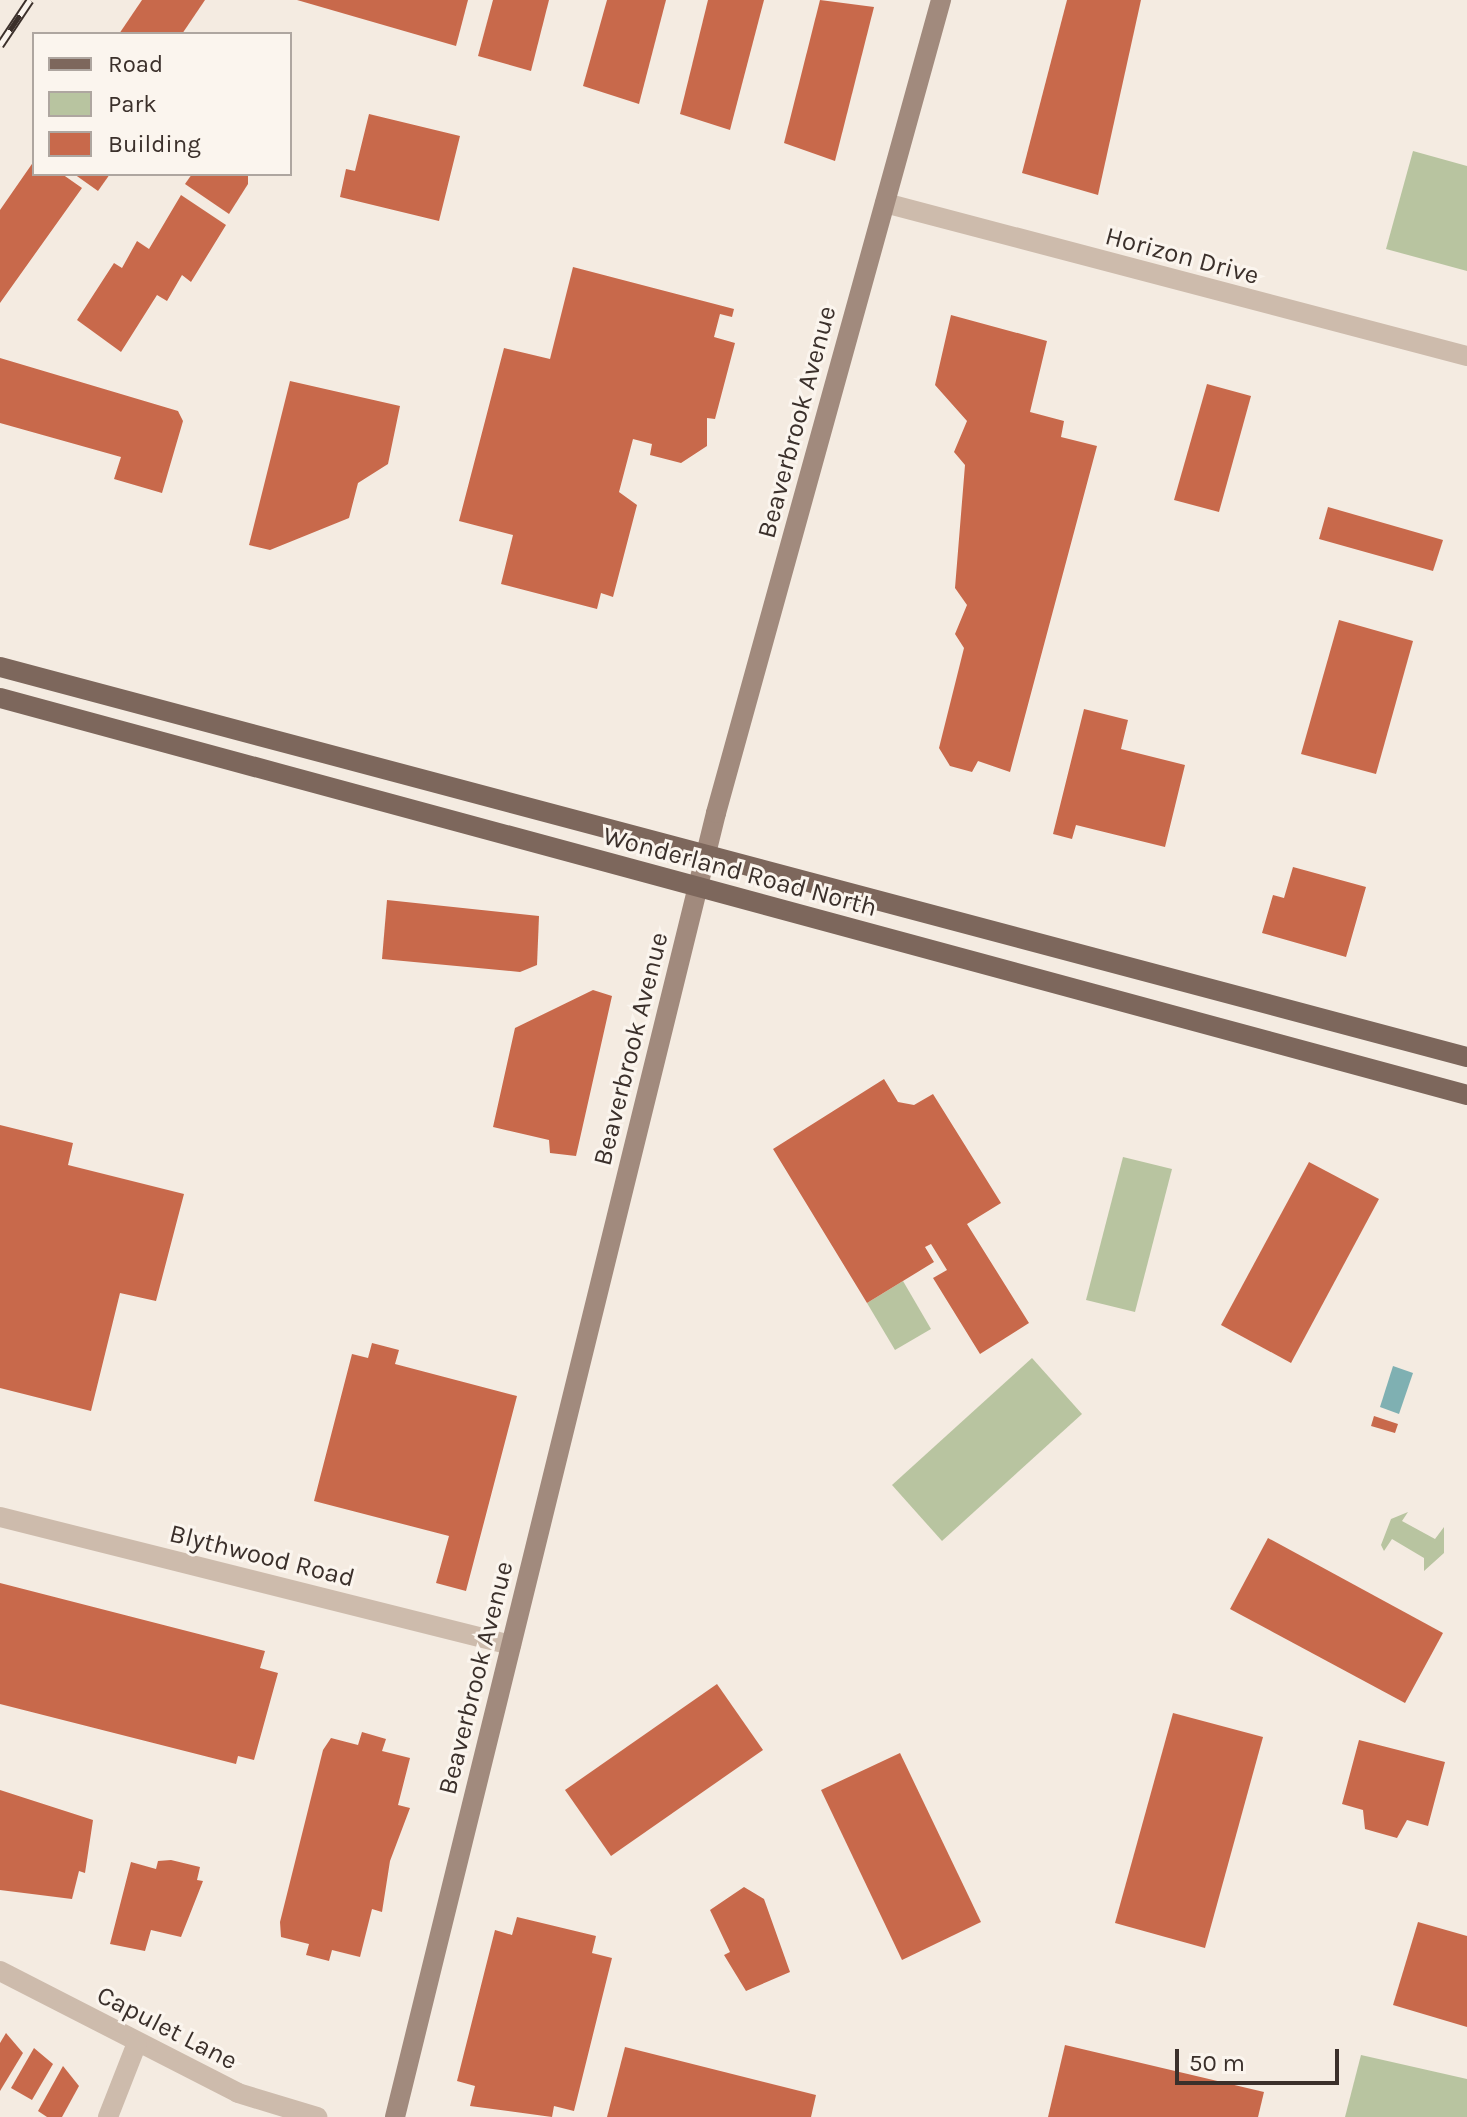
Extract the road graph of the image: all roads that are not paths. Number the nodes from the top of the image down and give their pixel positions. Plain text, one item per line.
1 (941, 0) edge
2 (885, 203) junction
3 (1467, 356) edge
4 (0, 667) edge
5 (0, 698) edge
6 (708, 853) junction
7 (698, 888) junction
8 (1467, 1057) edge
9 (1467, 1095) edge
10 (0, 1517) edge
11 (511, 1645) junction
12 (0, 1971) edge
13 (137, 2043) junction
14 (108, 2117) edge
15 (317, 2117) edge
16 (395, 2117) edge

1 - 2 street, Beaverbrook Avenue
2 - 3 street, Horizon Drive
2 - 6 street, Beaverbrook Avenue
4 - 6 main road, Wonderland Road North
5 - 7 main road, Wonderland Road North
6 - 7 street, Beaverbrook Avenue
6 - 8 main road, Wonderland Road North
7 - 9 main road, Wonderland Road North
7 - 11 street, Beaverbrook Avenue
10 - 11 street, Blythwood Road
11 - 16 street, Beaverbrook Avenue
12 - 13 street, Capulet Lane
13 - 14 street
13 - 15 street, Capulet Lane

